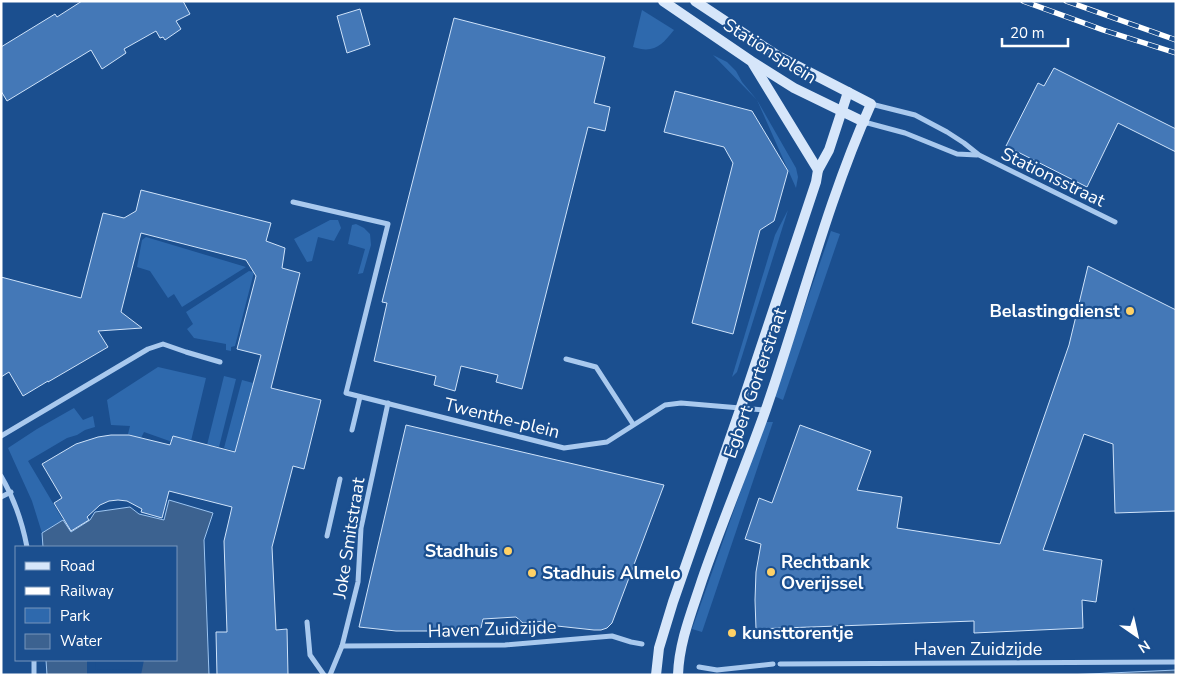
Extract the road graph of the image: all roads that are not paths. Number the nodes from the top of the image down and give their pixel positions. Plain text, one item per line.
1 (663, 1) edge
2 (695, 1) edge
3 (751, 61) junction
4 (848, 92) junction
5 (871, 104) junction
6 (841, 111) junction
7 (864, 122) junction
8 (979, 155) junction
9 (818, 170) junction
10 (293, 202) dead end
11 (1115, 222) dead end
12 (566, 359) dead end
13 (220, 362) dead end
14 (360, 397) junction
15 (388, 403) junction
16 (741, 407) junction
17 (765, 410) junction
18 (634, 424) junction
19 (352, 430) dead end
20 (1, 436) edge
21 (1, 476) edge
22 (340, 479) dead end
23 (10, 492) junction
24 (1, 497) edge
25 (326, 536) dead end
26 (27, 546) edge
27 (307, 622) dead end
28 (642, 644) dead end
29 (342, 646) junction
30 (34, 661) edge
31 (1176, 662) edge
32 (773, 664) dead end
33 (780, 664) dead end
34 (699, 667) dead end
35 (34, 675) edge
36 (324, 675) edge
37 (330, 675) edge
38 (656, 675) edge
39 (678, 675) edge

1 - 3 main road, Stationsplein
2 - 4 main road, Stationsplein
3 - 6 main road, Stationsplein
3 - 9 main road
4 - 5 main road, Stationsplein
4 - 6 main road, Egbert Gorterstraat
5 - 7 main road, Egbert Gorterstraat
5 - 8 street, Stationsstraat
6 - 7 main road, Stationsplein
6 - 9 main road, Egbert Gorterstraat
7 - 8 street, Stationsstraat
7 - 17 main road, Egbert Gorterstraat
8 - 11 street, Stationsstraat
9 - 16 main road, Egbert Gorterstraat
10 - 14 street, Twenthe-plein
12 - 18 street
13 - 20 street
14 - 15 street, Twenthe-plein
14 - 19 street
15 - 18 street, Twenthe-plein
15 - 29 street, Joke Smitstraat
16 - 17 street, Twenthe-plein
16 - 18 street, Twenthe-plein
16 - 38 main road, Egbert Gorterstraat
17 - 39 main road, Egbert Gorterstraat
21 - 23 street
22 - 25 street, Joke Smitstraat
23 - 24 street
23 - 26 street
27 - 36 street
28 - 29 street, Haven Zuidzijde
29 - 37 street, Joke Smitstraat
30 - 35 street
31 - 33 street, Haven Zuidzijde
32 - 34 street

